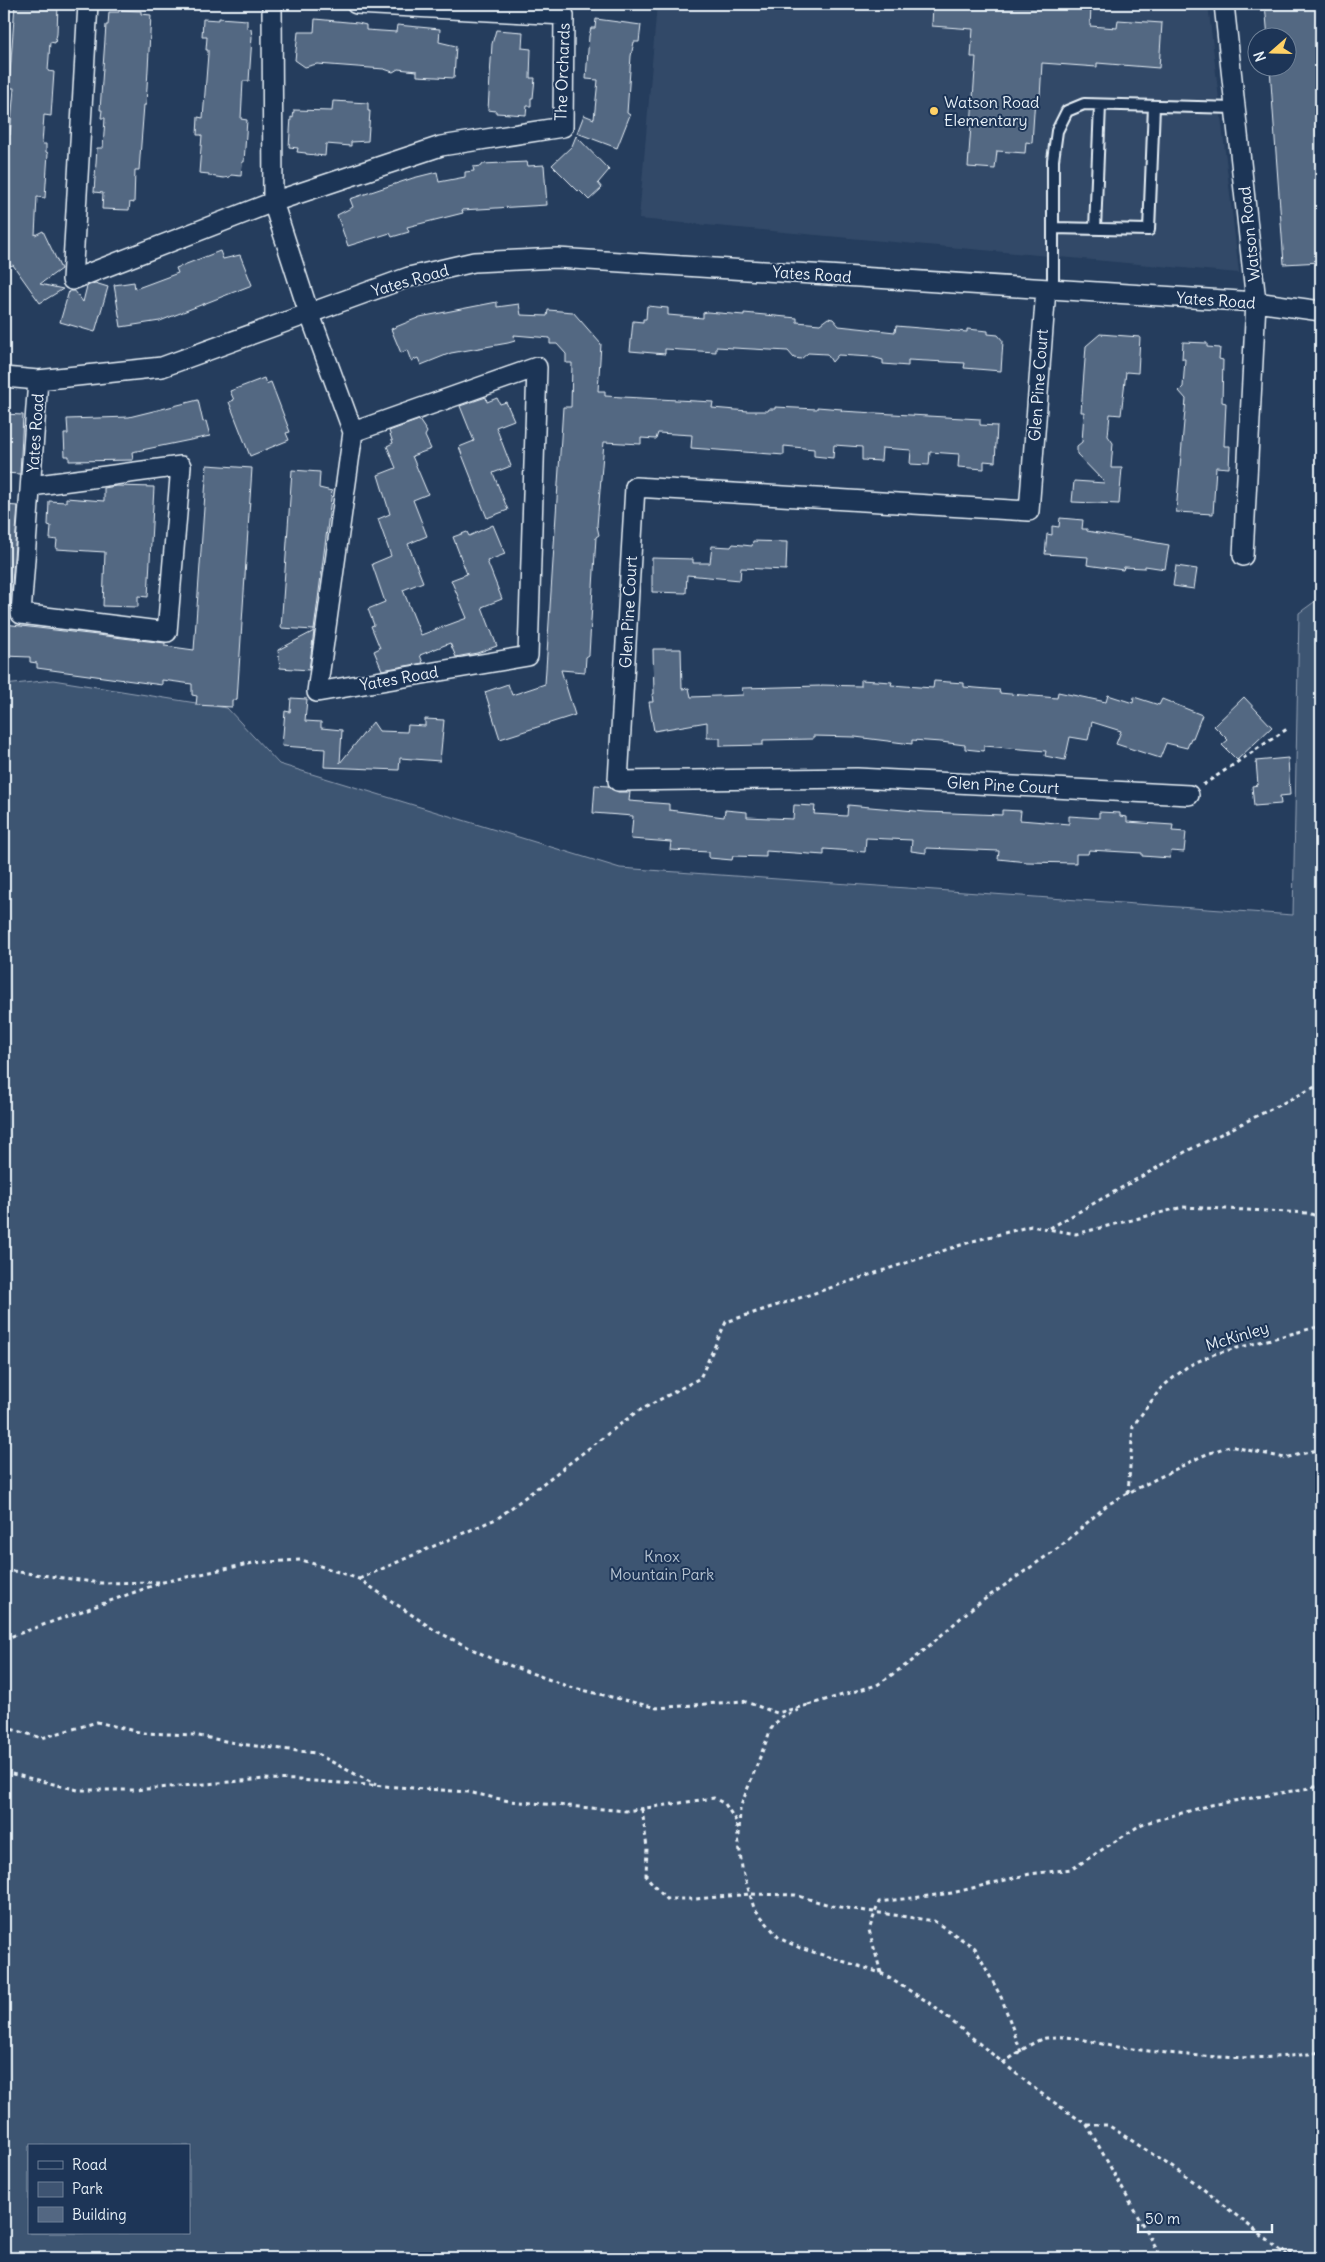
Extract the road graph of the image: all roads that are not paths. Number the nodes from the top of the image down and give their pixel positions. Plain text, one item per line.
1 (88, 4) edge
2 (272, 4) edge
3 (356, 4) edge
4 (1224, 4) edge
5 (1100, 104) junction
6 (1154, 106) junction
7 (1235, 108) junction
8 (273, 202) junction
9 (1053, 228) junction
10 (1095, 229) junction
11 (1049, 289) junction
12 (1256, 302) junction
13 (1321, 311) edge
14 (309, 313) junction
15 (4, 377) edge
16 (38, 380) junction
17 (353, 432) junction
18 (31, 486) junction
19 (1243, 556) dead end
20 (1189, 795) road end

1 - 8 street
2 - 8 street
3 - 8 street, The Orchards
4 - 7 street, Watson Road
5 - 6 lane
5 - 9 lane
5 - 10 lane
6 - 7 lane
6 - 10 lane
7 - 12 street, Watson Road
8 - 14 street
9 - 10 lane
9 - 11 lane
11 - 12 street, Yates Road
11 - 14 street, Yates Road
11 - 20 street, Glen Pine Court
12 - 13 street, Yates Road
12 - 19 street, Watson Road
14 - 16 street, Yates Road
14 - 17 street, Yates Road
15 - 16 street, Yates Road
16 - 18 street, Yates Road
17 - 17 street, Yates Road
18 - 18 street, Yates Road

